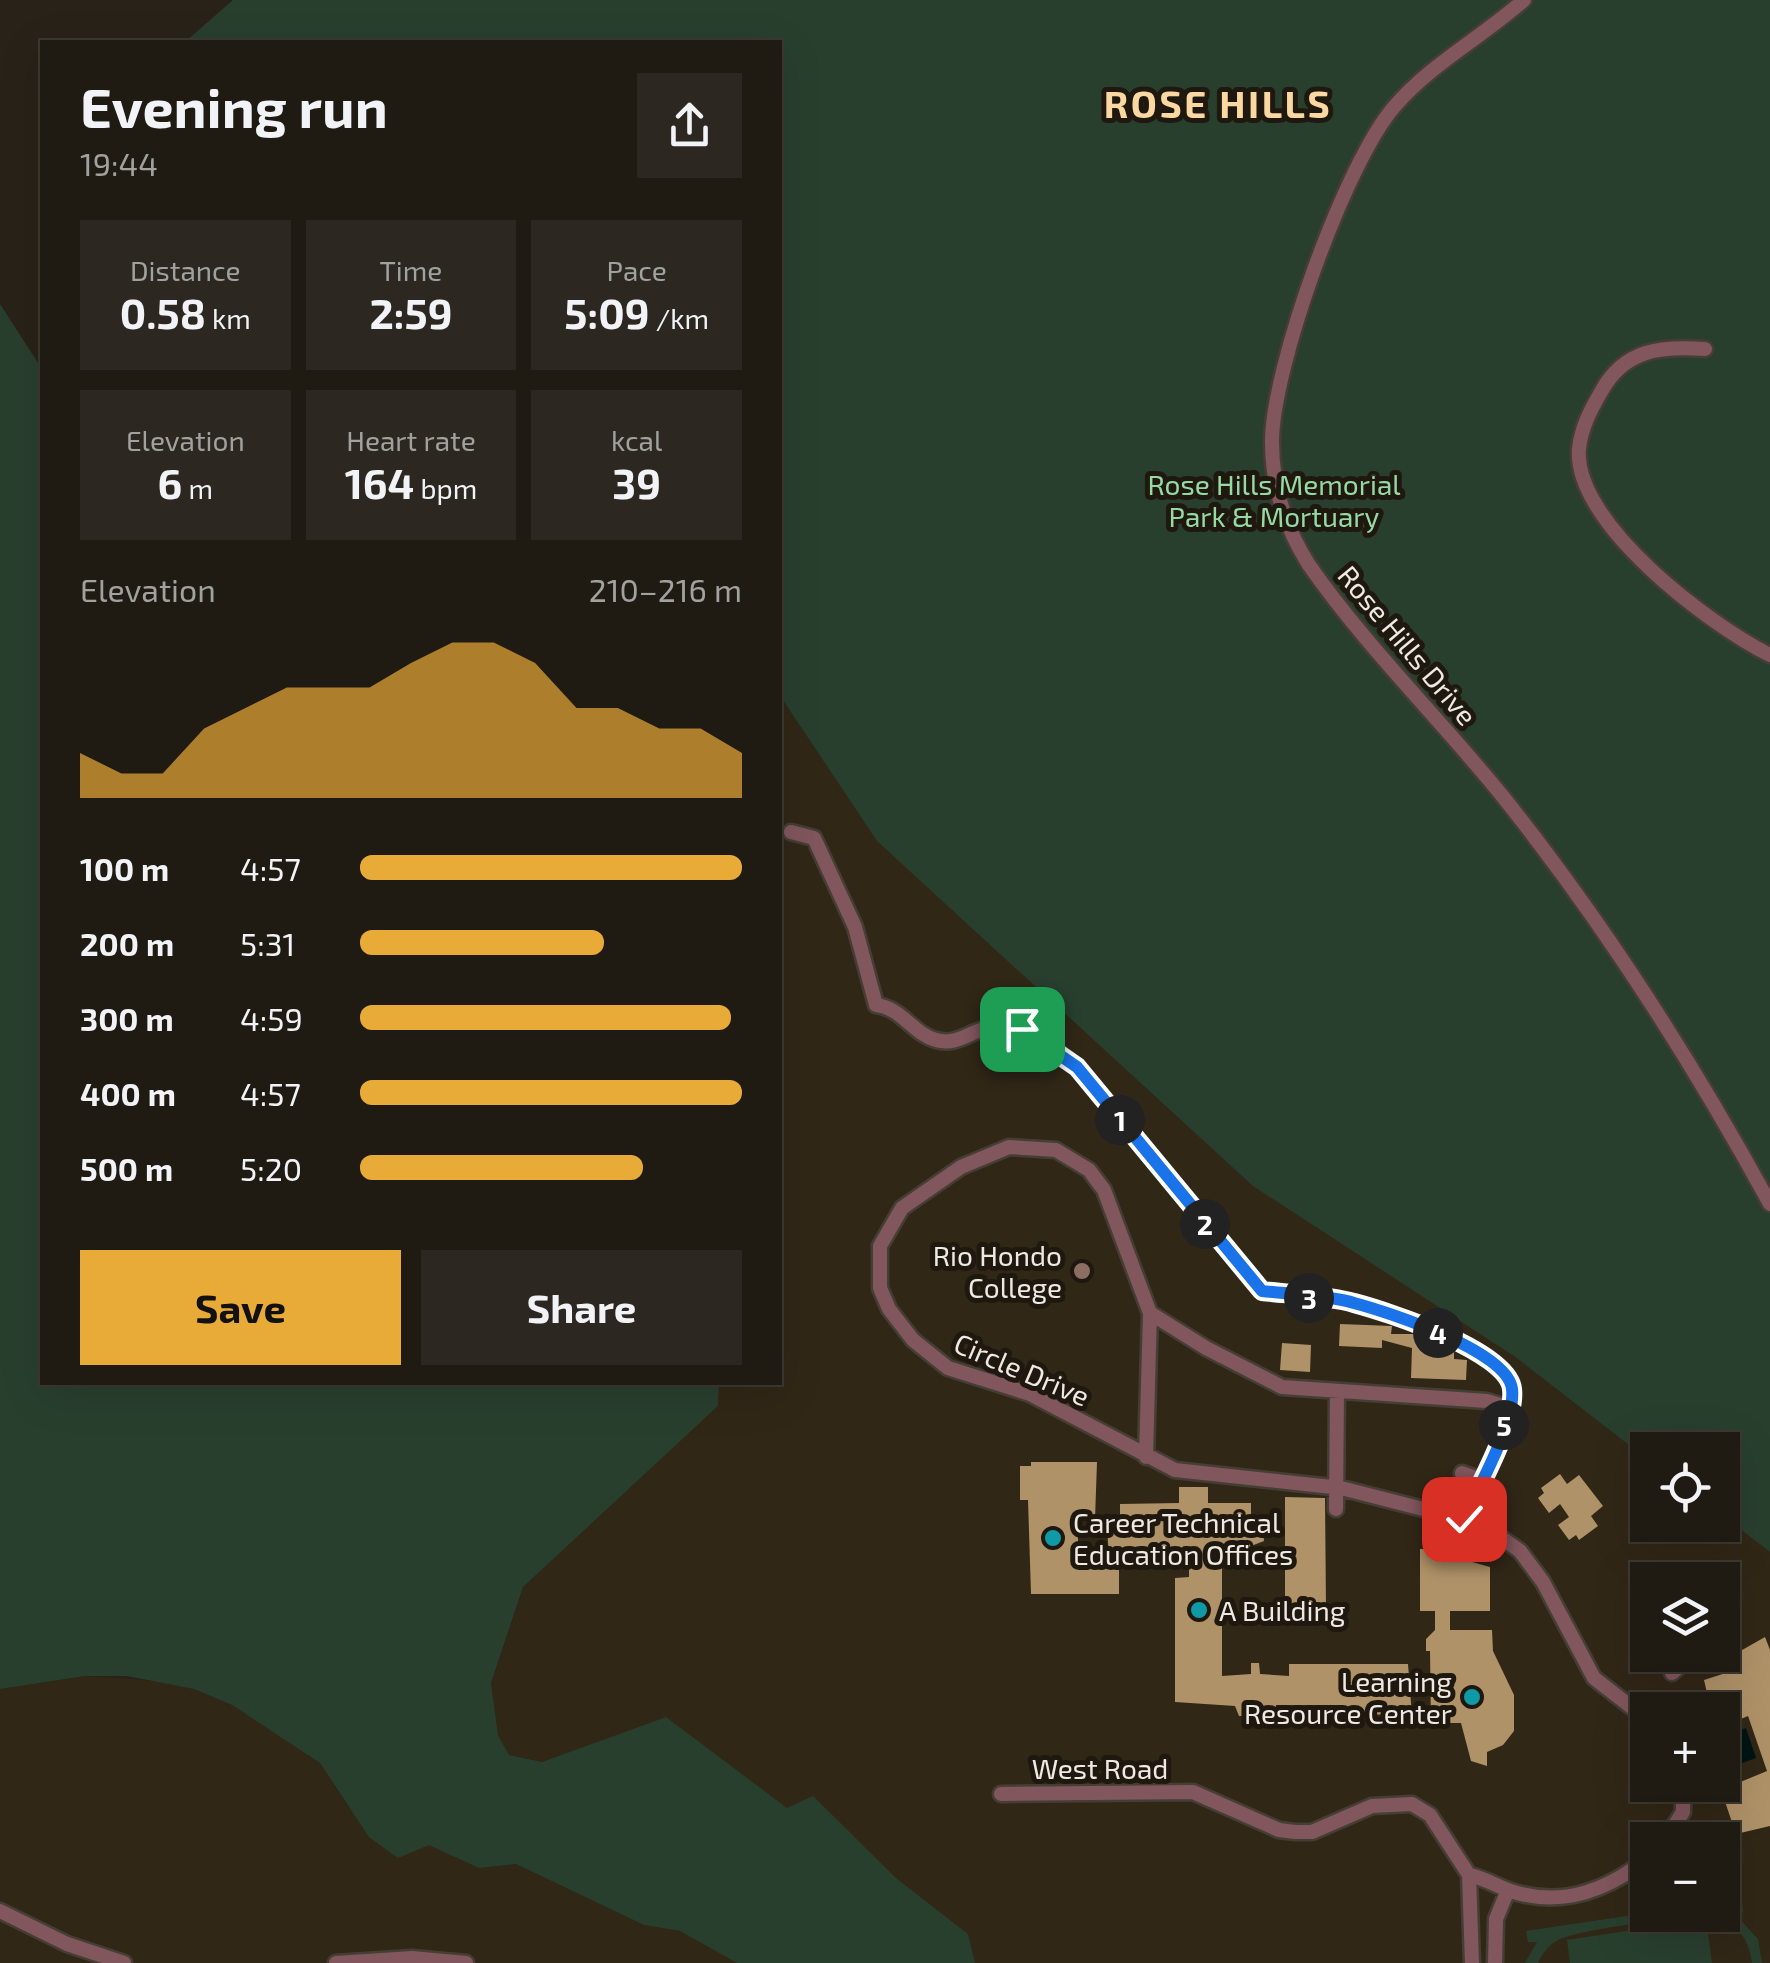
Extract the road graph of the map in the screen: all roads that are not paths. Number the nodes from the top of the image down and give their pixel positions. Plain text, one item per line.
1 (1524, 0) edge
2 (1705, 349) dead end
3 (1770, 655) edge
4 (791, 832) dead end
5 (1770, 1204) edge
6 (1150, 1313) junction
7 (1337, 1392) junction
8 (1507, 1420) junction
9 (1146, 1458) junction
10 (1462, 1473) dead end
11 (1481, 1480) junction
12 (1338, 1488) junction
13 (1336, 1510) dead end
14 (1464, 1519) junction
15 (1630, 1706) edge
16 (1001, 1794) dead end
17 (1630, 1868) edge
18 (1469, 1875) junction
19 (1490, 1883) junction
20 (1508, 1890) junction
21 (0, 1911) edge
22 (1496, 1919) junction
23 (1495, 1959) edge
24 (370, 1962) edge
25 (124, 1963) edge
26 (336, 1963) edge
27 (466, 1963) edge
28 (1472, 1963) edge

1 - 5 street, Rose Hills Drive
2 - 3 street
4 - 8 street
6 - 7 street
6 - 9 street
6 - 9 street, Circle Drive
7 - 8 street
7 - 12 street
8 - 11 street
9 - 12 street, Circle Drive
10 - 11 street
11 - 14 street
12 - 13 street
12 - 14 street, Circle Drive
14 - 15 street, Circle Drive
16 - 18 street, West Road
17 - 20 street
18 - 19 street
18 - 28 street
19 - 20 street
19 - 22 street
20 - 22 street
21 - 25 street
22 - 23 street
24 - 26 street
24 - 27 street

